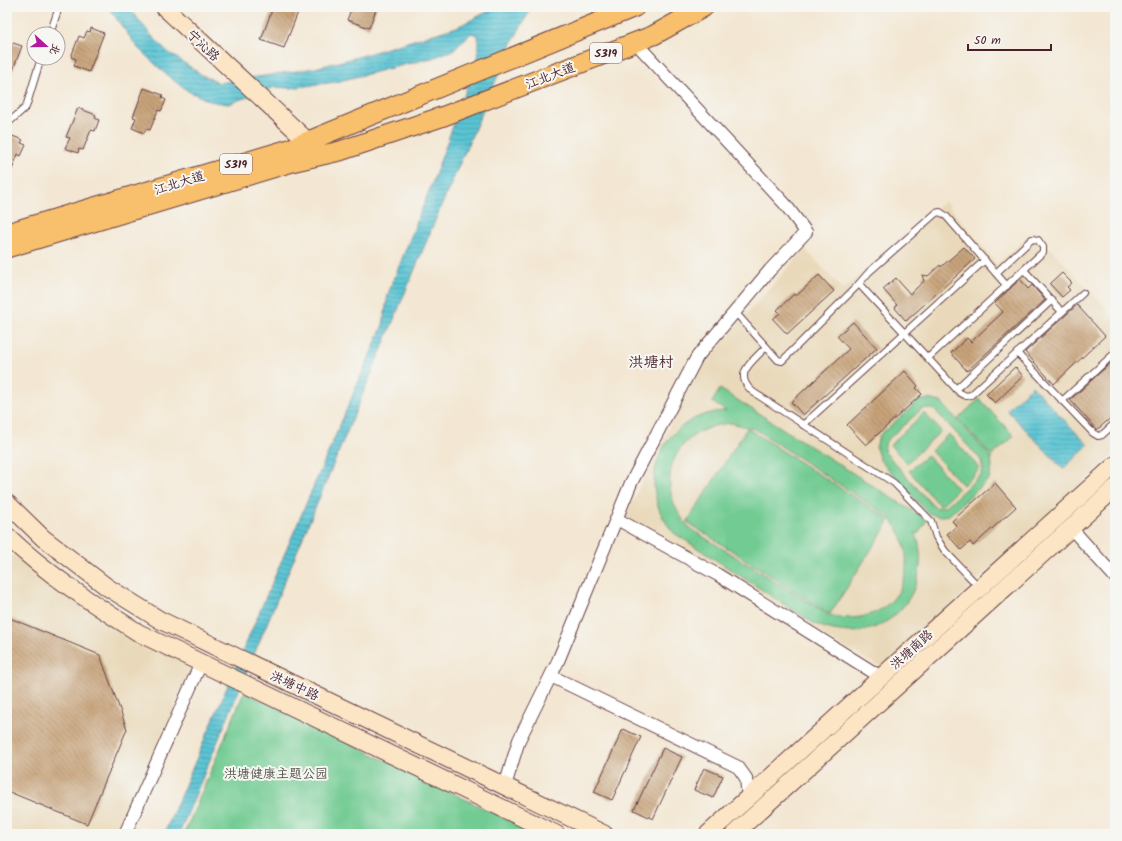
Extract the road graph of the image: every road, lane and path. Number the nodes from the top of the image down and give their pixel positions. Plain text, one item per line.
1 (60, 7) edge
2 (164, 7) edge
3 (635, 7) edge
4 (704, 7) edge
5 (53, 26) edge
6 (635, 42) junction
7 (39, 66) edge
8 (7, 124) edge
9 (306, 141) junction
10 (324, 156) junction
11 (7, 233) edge
12 (7, 248) edge
13 (985, 260) junction
14 (1024, 270) junction
15 (996, 273) junction
16 (859, 284) junction
17 (1007, 286) junction
18 (1083, 294) dead end
19 (1052, 300) junction
20 (735, 312) junction
21 (1062, 312) junction
22 (905, 333) junction
23 (766, 347) junction
24 (1017, 353) junction
25 (1115, 353) edge
26 (928, 358) junction
27 (956, 389) junction
28 (1062, 401) junction
29 (1115, 423) edge
30 (804, 425) junction
31 (1115, 465) edge
32 (1115, 488) edge
33 (7, 503) edge
34 (616, 519) junction
35 (1071, 528) junction
36 (7, 536) edge
37 (1115, 577) edge
38 (979, 588) junction
39 (201, 663) junction
40 (551, 676) junction
41 (881, 677) junction
42 (504, 786) junction
43 (748, 798) junction
44 (125, 834) edge
45 (556, 834) edge
46 (604, 834) edge
47 (708, 834) edge
48 (734, 834) edge

1 - 5 lane
2 - 9 main road, 宁沁路
3 - 9 main road, 江北大道 / S319
4 - 6 main road, 江北大道 / S319
6 - 10 main road, 江北大道 / S319
6 - 20 street
7 - 8 lane
9 - 10 main road, 宁沁路
9 - 11 main road, 江北大道 / S319
10 - 12 main road, 江北大道 / S319
13 - 15 lane
13 - 16 lane
13 - 22 lane
14 - 15 lane
14 - 17 lane
14 - 19 lane
15 - 17 lane
16 - 22 lane
16 - 23 lane
17 - 26 lane
18 - 21 lane
19 - 21 lane
19 - 27 lane
20 - 23 lane
20 - 34 street
21 - 24 lane
22 - 26 lane
22 - 30 lane
23 - 30 lane
24 - 27 lane
24 - 28 lane
25 - 28 lane
26 - 27 lane
28 - 29 lane
30 - 38 lane
31 - 38 main road, 洪塘南路
32 - 35 main road, 洪塘南路
33 - 42 main road, 洪塘中路
34 - 40 street
34 - 41 street
35 - 37 street
35 - 48 main road, 洪塘南路
36 - 39 main road, 洪塘中路
38 - 41 main road, 洪塘南路
39 - 44 street
39 - 45 main road, 洪塘中路
40 - 42 street
40 - 43 street
41 - 43 main road, 洪塘南路
42 - 46 main road, 洪塘中路
43 - 47 main road, 洪塘南路

